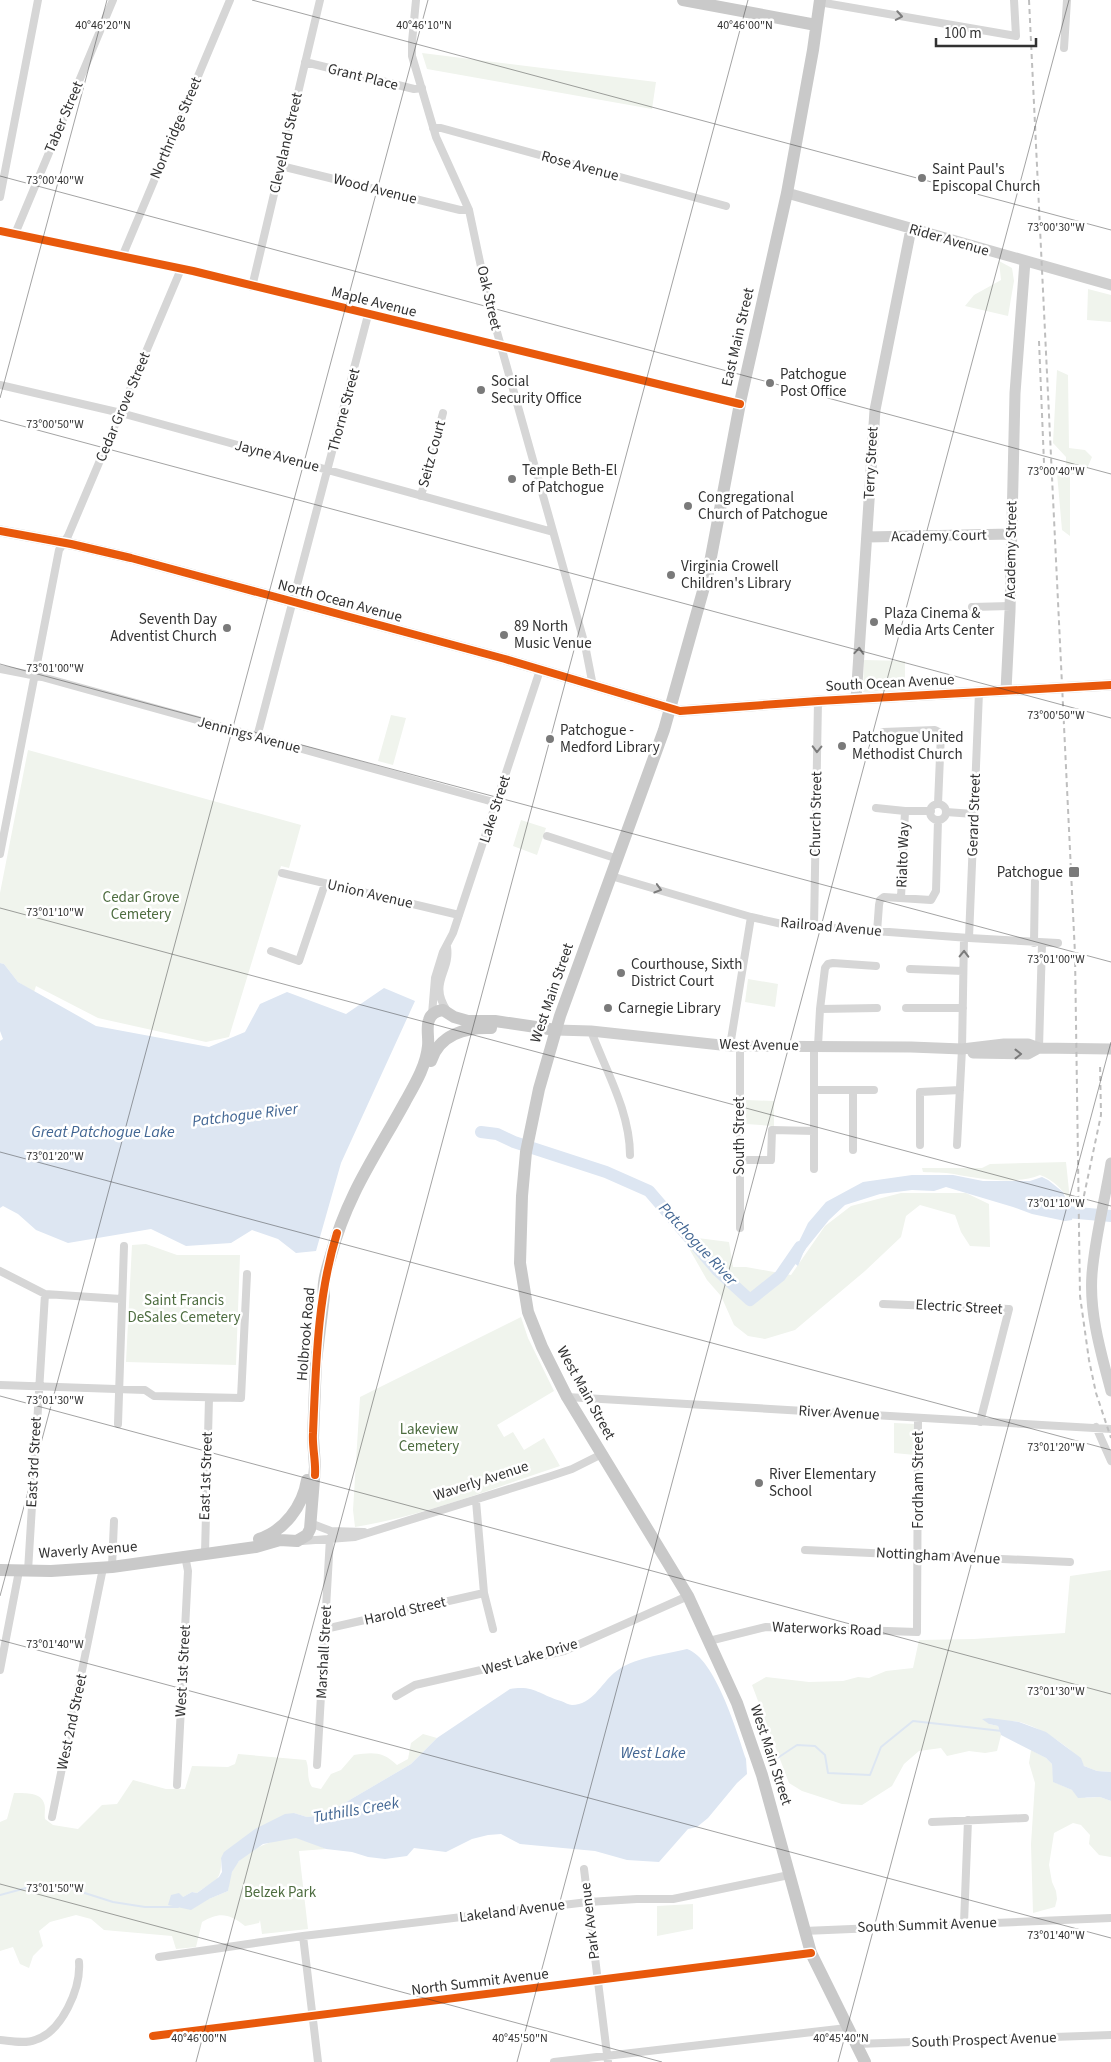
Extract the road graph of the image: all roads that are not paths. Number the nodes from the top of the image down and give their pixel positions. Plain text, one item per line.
1 (38, 0) edge
2 (113, 0) edge
3 (230, 0) edge
4 (320, 0) edge
5 (416, 0) edge
6 (683, 0) edge
7 (1014, 0) edge
8 (1067, 0) edge
9 (819, 1) edge
10 (816, 25) junction
11 (1064, 48) dead end
12 (305, 62) junction
13 (422, 88) junction
14 (433, 128) junction
15 (281, 166) junction
16 (787, 194) junction
17 (0, 197) edge
18 (726, 206) dead end
19 (469, 210) junction
20 (911, 229) junction
21 (0, 231) edge
22 (15, 234) junction
23 (122, 257) junction
24 (1025, 261) junction
25 (181, 269) junction
26 (1111, 285) edge
27 (252, 287) junction
28 (368, 315) junction
29 (501, 347) junction
30 (0, 385) edge
31 (740, 404) junction
32 (121, 413) junction
33 (443, 413) dead end
34 (328, 470) junction
35 (421, 496) junction
36 (0, 531) edge
37 (553, 532) junction
38 (1011, 534) junction
39 (867, 537) junction
40 (63, 543) junction
41 (293, 602) junction
42 (1010, 606) junction
43 (972, 607) dead end
44 (0, 669) edge
45 (540, 670) junction
46 (35, 676) junction
47 (1111, 685) edge
48 (593, 686) junction
49 (1006, 690) junction
50 (979, 692) junction
51 (856, 699) junction
52 (818, 700) junction
53 (670, 709) junction
54 (883, 732) dead end
55 (257, 737) junction
56 (497, 803) junction
57 (938, 804) junction
58 (876, 808) dead end
59 (905, 811) junction
60 (930, 811) junction
61 (946, 812) junction
62 (974, 814) junction
63 (938, 820) junction
64 (547, 836) dead end
65 (0, 854) edge
66 (618, 859) junction
67 (282, 872) dead end
68 (611, 876) junction
69 (1035, 878) dead end
70 (325, 884) junction
71 (901, 898) junction
72 (459, 915) junction
73 (751, 917) junction
74 (814, 927) junction
75 (877, 932) junction
76 (967, 938) junction
77 (1038, 943) junction
78 (1058, 943) dead end
79 (447, 946) junction
80 (271, 951) dead end
81 (876, 966) dead end
82 (910, 969) dead end
83 (964, 971) junction
84 (877, 1008) dead end
85 (906, 1008) dead end
86 (963, 1008) junction
87 (820, 1009) junction
88 (432, 1014) junction
89 (451, 1014) junction
90 (512, 1025) junction
91 (556, 1030) junction
92 (591, 1031) junction
93 (430, 1032) junction
94 (448, 1037) junction
95 (735, 1045) junction
96 (816, 1046) junction
97 (1040, 1048) junction
98 (962, 1049) junction
99 (1111, 1049) edge
100 (814, 1090) junction
101 (853, 1090) junction
102 (874, 1090) dead end
103 (960, 1090) junction
104 (814, 1131) junction
105 (957, 1144) dead end
106 (920, 1145) dead end
107 (853, 1150) dead end
108 (630, 1155) dead end
109 (739, 1160) junction
110 (1111, 1163) edge
111 (814, 1169) dead end
112 (740, 1228) dead end
113 (124, 1246) dead end
114 (0, 1271) edge
115 (247, 1274) dead end
116 (44, 1294) junction
117 (324, 1296) junction
118 (121, 1299) junction
119 (883, 1304) dead end
120 (1107, 1362) edge
121 (0, 1385) edge
122 (39, 1387) junction
123 (120, 1389) junction
124 (1111, 1391) edge
125 (567, 1397) junction
126 (209, 1398) junction
127 (918, 1418) junction
128 (980, 1422) junction
129 (118, 1424) dead end
130 (1096, 1427) junction
131 (1111, 1429) edge
132 (313, 1438) junction
133 (602, 1454) junction
134 (1111, 1461) edge
135 (476, 1501) junction
136 (287, 1520) junction
137 (114, 1521) dead end
138 (310, 1522) junction
139 (368, 1533) junction
140 (330, 1538) junction
141 (294, 1540) junction
142 (238, 1549) junction
143 (805, 1550) dead end
144 (204, 1553) junction
145 (918, 1555) junction
146 (185, 1556) junction
147 (1070, 1562) dead end
148 (108, 1567) junction
149 (0, 1570) edge
150 (24, 1571) junction
151 (484, 1593) junction
152 (688, 1596) junction
153 (325, 1629) junction
154 (493, 1629) dead end
155 (917, 1632) joint
156 (709, 1641) junction
157 (0, 1670) edge
158 (396, 1696) dead end
159 (318, 1765) dead end
160 (176, 1785) dead end
161 (52, 1817) dead end
162 (1025, 1818) dead end
163 (968, 1820) junction
164 (932, 1822) dead end
165 (584, 1869) dead end
166 (789, 1874) junction
167 (588, 1902) junction
168 (1111, 1918) edge
169 (964, 1923) junction
170 (804, 1931) junction
171 (304, 1936) junction
172 (811, 1953) junction
173 (160, 1957) dead end
174 (79, 1962) dead end
175 (597, 1981) junction
176 (313, 2017) junction
177 (848, 2028) junction
178 (1111, 2035) edge
179 (153, 2036) dead end
180 (0, 2040) edge
181 (856, 2044) junction
182 (608, 2059) edge
183 (318, 2062) edge
184 (554, 2062) edge
185 (866, 2062) edge

1 - 17 street
2 - 22 street, Taber Street
3 - 23 street, Northridge Street
4 - 12 street, Cleveland Street
5 - 13 street, Oak Street
6 - 10 main road
9 -> 7 street
8 - 11 street
9 - 10 main road, East Main Street
10 - 16 main road, East Main Street
12 - 13 street, Grant Place
12 - 15 street, Cleveland Street
13 - 14 street, Oak Street
14 - 18 street, Rose Avenue
14 - 19 street, Oak Street
15 - 19 street, Wood Avenue
15 - 27 street, Cleveland Street
16 - 20 street, Rider Avenue
16 - 31 main road, East Main Street
19 - 29 street, Oak Street
20 - 24 street, Rider Avenue
20 - 39 street, Terry Street
21 - 22 street, Maple Avenue
22 - 23 street, Maple Avenue
23 - 25 street, Maple Avenue
24 - 26 street, Rider Avenue
24 - 38 street, Academy Street
25 - 27 street, Maple Avenue
25 - 32 street, Cedar Grove Street
27 - 28 street, Maple Avenue
28 - 29 street, Maple Avenue
28 - 34 street, Thorne Street
29 - 31 street, Maple Avenue
29 - 37 street, Oak Street
30 - 32 street, Jayne Avenue
31 - 53 main road, East Main Street
32 - 34 street, Jayne Avenue
32 - 40 street, Cedar Grove Street
33 - 35 street, Seitz Court
34 - 35 street, Jayne Avenue
34 - 41 street, Thorne Street
35 - 37 street, Jayne Avenue
36 - 40 street, North Ocean Avenue
37 - 48 street, Oak Street
38 - 39 street, Academy Court
38 - 42 street, Academy Street
51 -> 39 street, Terry Street
40 - 41 street, North Ocean Avenue
40 - 46 street, Cedar Grove Street
41 - 45 street, North Ocean Avenue
41 - 55 street, Thorne Street
42 - 43 street
42 - 49 street, Academy Street
44 - 46 street, Jennings Avenue
45 - 48 street, North Ocean Avenue
45 - 56 street, Lake Street
46 - 55 street, Jennings Avenue
46 - 65 street, Cedar Grove Street
47 - 49 street, South Ocean Avenue
48 - 53 street, North Ocean Avenue
49 - 50 street, South Ocean Avenue
50 - 51 street, South Ocean Avenue
50 - 62 street, Gerard Street
51 - 52 street, South Ocean Avenue
52 - 53 street, South Ocean Avenue
52 -> 74 street, Church Street
53 - 66 main road, West Main Street
54 - 57 street
55 - 56 street, Jennings Avenue
56 - 72 street, Lake Street
57 - 60 street
57 - 61 street
58 - 59 street
59 - 60 street
59 - 71 street, Rialto Way
60 - 63 street
61 - 62 street
61 - 63 street
62 - 76 street, Gerard Street
63 - 71 street
64 - 66 street
66 - 68 main road, West Main Street
67 - 70 street, Union Avenue
68 -> 73 street, Railroad Avenue
68 - 91 main road, West Main Street
69 - 77 street
70 - 72 street, Union Avenue
70 - 80 street
71 - 75 street
72 - 79 street, Lake Street
73 - 74 street, Railroad Avenue
73 - 95 street, South Street
74 - 75 street, Railroad Avenue
75 - 76 street, Railroad Avenue
76 - 77 street, Railroad Avenue
83 -> 76 street, Gerard Street
77 - 78 street, Railroad Avenue
77 - 97 street
79 - 88 street
79 - 89 street
81 - 87 street
82 - 83 street
83 - 86 street, Gerard Street
84 - 87 street
85 - 86 street
86 - 98 street, Gerard Street
87 - 96 street
88 - 89 main road
88 - 93 main road, Holbrook Road
89 - 90 main road
89 - 94 main road, Holbrook Road
90 - 91 main road
90 - 94 main road
91 - 92 street, West Avenue
91 - 125 main road, West Main Street
92 - 95 street, West Avenue
92 - 108 street
93 - 94 main road
93 - 117 main road, Holbrook Road
94 - 117 main road, Holbrook Road
95 - 96 street, West Avenue
95 - 109 street, South Street
96 - 98 street, West Avenue
96 - 100 street
97 - 98 street, West Avenue
97 - 99 street, West Avenue
98 - 103 street, Gerard Street
100 - 101 street
100 - 104 street
101 - 102 street
101 - 107 street
103 - 105 street, Gerard Street
103 - 106 street
104 - 109 street
104 - 111 street
109 - 112 street, South Street
110 - 120 street
113 - 118 street
114 - 116 street
115 - 126 street
116 - 118 street
116 - 122 street, East 3rd Street
117 - 132 main road, Holbrook Road
118 - 123 street
119 - 128 street, Electric Street
120 - 124 street
121 - 122 street
122 - 123 street
122 - 150 street, East 3rd Street
123 - 126 street
123 - 129 street
125 - 127 street, River Avenue
125 - 133 main road, West Main Street
126 - 144 street, East 1st Street
127 - 128 street, River Avenue
127 - 145 street, Fordham Street
128 - 130 street, River Avenue
130 - 131 street, River Avenue
130 - 134 street
132 - 136 main road, Holbrook Road
132 - 138 main road, Holbrook Road
133 - 135 street, Waverly Avenue
133 - 152 main road, West Main Street
135 - 139 street, Waverly Avenue
135 - 151 street
136 - 138 main road
136 - 141 main road
136 - 142 main road, Waverly Avenue
137 - 148 street, West 2nd Street
138 - 139 street, Waverly Avenue
138 - 141 main road
139 - 140 street, Waverly Avenue
140 - 141 street, Waverly Avenue
140 - 153 street, Marshall Street
141 - 142 main road, Waverly Avenue
142 - 144 main road, Waverly Avenue
143 - 145 street, Nottingham Avenue
144 - 146 main road, Waverly Avenue
145 - 147 street, Nottingham Avenue
145 - 155 street, Fordham Street
146 - 148 main road, Waverly Avenue
146 - 160 street, West 1st Street
148 - 150 main road, Waverly Avenue
148 - 161 street, West 2nd Street
149 - 150 main road, Waverly Avenue
150 - 157 street, East 3rd Street
151 - 153 street, Harold Street
151 - 154 street
152 - 156 main road, West Main Street
152 - 158 street, West Lake Drive
153 - 159 street, Marshall Street
155 - 156 street, Waterworks Road
156 - 166 main road, West Main Street
162 - 163 street
163 - 164 street
163 - 169 street
165 - 167 street, Park Avenue
166 - 167 street, Lakeland Avenue
166 - 170 main road, West Main Street
167 - 171 street, Lakeland Avenue
167 - 175 street, Park Avenue
168 - 169 street, South Summit Avenue
169 - 170 street, South Summit Avenue
170 - 172 main road, West Main Street
171 - 173 street, Lakeland Avenue
171 - 176 street
172 - 175 street, North Summit Avenue
172 - 177 main road, West Main Street
174 - 180 street
175 - 176 street, North Summit Avenue
175 - 182 street, Park Avenue
176 - 179 street, North Summit Avenue
176 - 183 street
177 - 181 main road, West Main Street
177 - 182 street
178 - 181 street, South Prospect Avenue
181 - 185 main road, West Main Street
182 - 184 street

